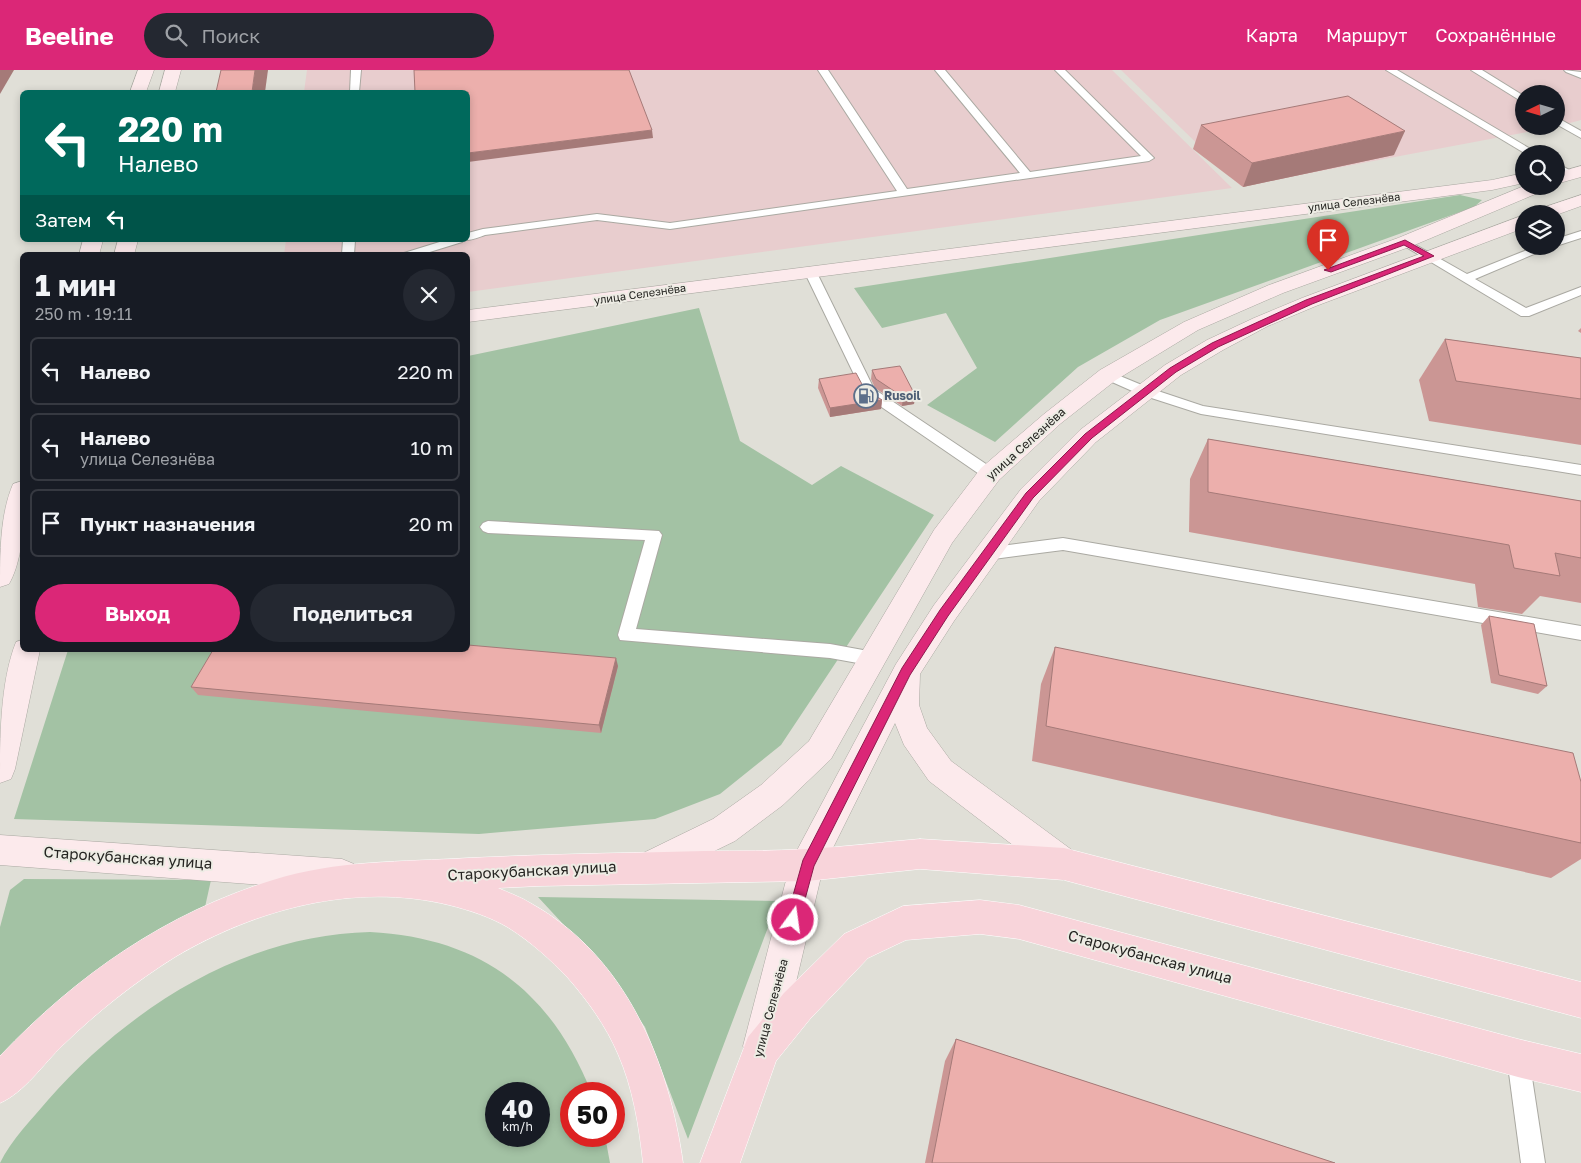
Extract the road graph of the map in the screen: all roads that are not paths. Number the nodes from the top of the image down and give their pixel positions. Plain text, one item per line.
1 (146, 70) edge
2 (173, 70) edge
3 (356, 70) edge
4 (824, 70) edge
5 (940, 70) edge
6 (1060, 70) edge
7 (1391, 70) edge
8 (1476, 70) edge
9 (1569, 70) edge
10 (1581, 75) edge
11 (139, 90) edge
12 (168, 90) edge
13 (356, 90) edge
14 (1515, 94) edge
15 (1565, 125) edge
16 (1581, 135) edge
17 (1519, 145) edge
18 (1027, 175) junction
19 (1515, 180) edge
20 (1455, 190) junction
21 (904, 193) junction
22 (1517, 195) edge
23 (1581, 200) edge
24 (1565, 206) edge
25 (1485, 208) junction
26 (1515, 224) edge
27 (1581, 234) edge
28 (470, 236) edge
29 (1565, 240) edge
30 (451, 242) edge
31 (1405, 242) junction
32 (418, 252) edge
33 (1525, 255) edge
34 (1430, 256) junction
35 (810, 272) junction
36 (1466, 278) junction
37 (1581, 291) edge
38 (509, 312) junction
39 (470, 316) edge
40 (470, 323) edge
41 (1108, 374) junction
42 (1144, 391) junction
43 (1581, 470) edge
44 (990, 474) junction
45 (20, 498) edge
46 (488, 527) dead end
47 (986, 554) junction
48 (0, 576) edge
49 (1581, 633) edge
50 (26, 652) edge
51 (874, 659) junction
52 (906, 672) junction
53 (0, 769) edge
54 (0, 850) edge
55 (1064, 864) junction
56 (808, 865) junction
57 (649, 867) junction
58 (381, 879) junction
59 (1581, 1000) edge
60 (761, 1050) junction
61 (1518, 1058) junction
62 (1581, 1073) edge
63 (0, 1084) edge
64 (663, 1163) edge
65 (720, 1163) edge
66 (1533, 1163) edge

1 - 11 main road
2 - 12 main road
3 - 13 lane
4 - 21 lane
5 - 18 lane
6 - 18 lane
7 - 17 lane
8 - 14 lane
9 - 10 lane
15 - 16 lane
18 - 21 lane
19 - 20 main road, улица Селезнёва
20 - 25 main road, улица Селезнёва
20 - 35 main road, улица Селезнёва
21 - 28 lane
22 - 25 main road, улица Селезнёва
23 - 24 main road
25 - 31 main road, улица Селезнёва
26 - 34 main road, улица Селезнёва
27 - 29 lane
30 - 32 lane
31 - 34 lane
31 - 41 main road, улица Селезнёва
33 - 36 lane
34 - 36 lane
34 - 42 main road, улица Селезнёва
35 - 38 main road, улица Селезнёва
35 - 44 lane
36 - 37 lane
38 - 39 main road
38 - 40 main road
41 - 42 lane
41 - 44 main road, улица Селезнёва
42 - 43 lane
42 - 47 main road, улица Селезнёва
44 - 51 main road, улица Селезнёва
45 - 48 main road
46 - 51 lane
47 - 49 lane
47 - 52 main road, улица Селезнёва
50 - 53 main road
51 - 57 main road, улица Селезнёва
52 - 55 main road, Старокубанская улица
52 - 56 main road, улица Селезнёва
54 - 58 main road, Старокубанская улица
55 - 56 main road, Старокубанская улица
55 - 59 main road, Старокубанская улица
56 - 57 main road, Старокубанская улица
56 - 60 main road, улица Селезнёва
57 - 58 main road, Старокубанская улица
58 - 63 main road
58 - 64 main road
60 - 61 main road, Старокубанская улица
60 - 65 main road, улица Селезнёва
61 - 62 main road, Старокубанская улица
61 - 66 lane

